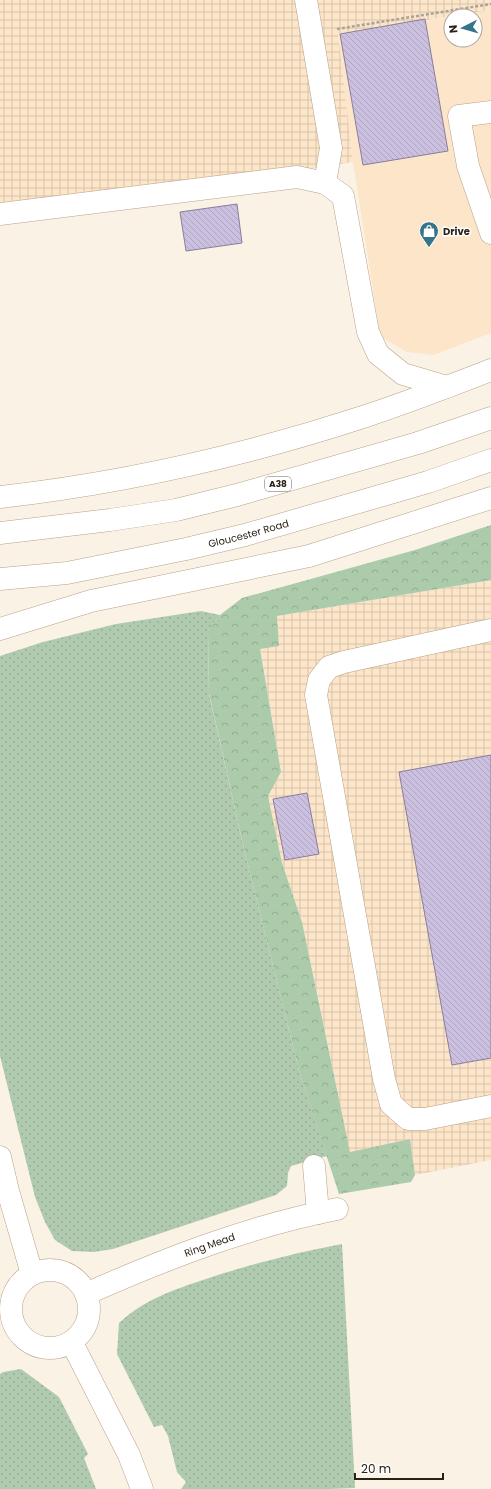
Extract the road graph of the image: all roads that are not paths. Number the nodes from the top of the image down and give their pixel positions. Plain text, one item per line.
1 (306, 0) edge
2 (491, 112) edge
3 (325, 183) junction
4 (0, 214) edge
5 (491, 233) edge
6 (491, 370) edge
7 (447, 387) junction
8 (491, 418) edge
9 (491, 460) edge
10 (0, 497) edge
11 (491, 498) edge
12 (0, 533) edge
13 (0, 579) edge
14 (0, 629) edge
15 (491, 630) edge
16 (491, 1106) edge
17 (1, 1162) edge
18 (314, 1166) dead end
19 (32, 1274) junction
20 (86, 1294) junction
21 (7, 1332) edge
22 (72, 1343) junction
23 (142, 1489) edge

1 - 3 main road
2 - 5 main road
3 - 4 main road
3 - 7 main road
6 - 7 main road
7 - 10 main road
8 - 12 main road, A38
9 - 13 main road, Gloucester Road
11 - 14 main road
15 - 16 main road
17 - 19 main road
18 - 20 main road, Ring Mead
19 - 20 main road
19 - 21 main road
20 - 22 main road
21 - 22 main road
22 - 23 main road

